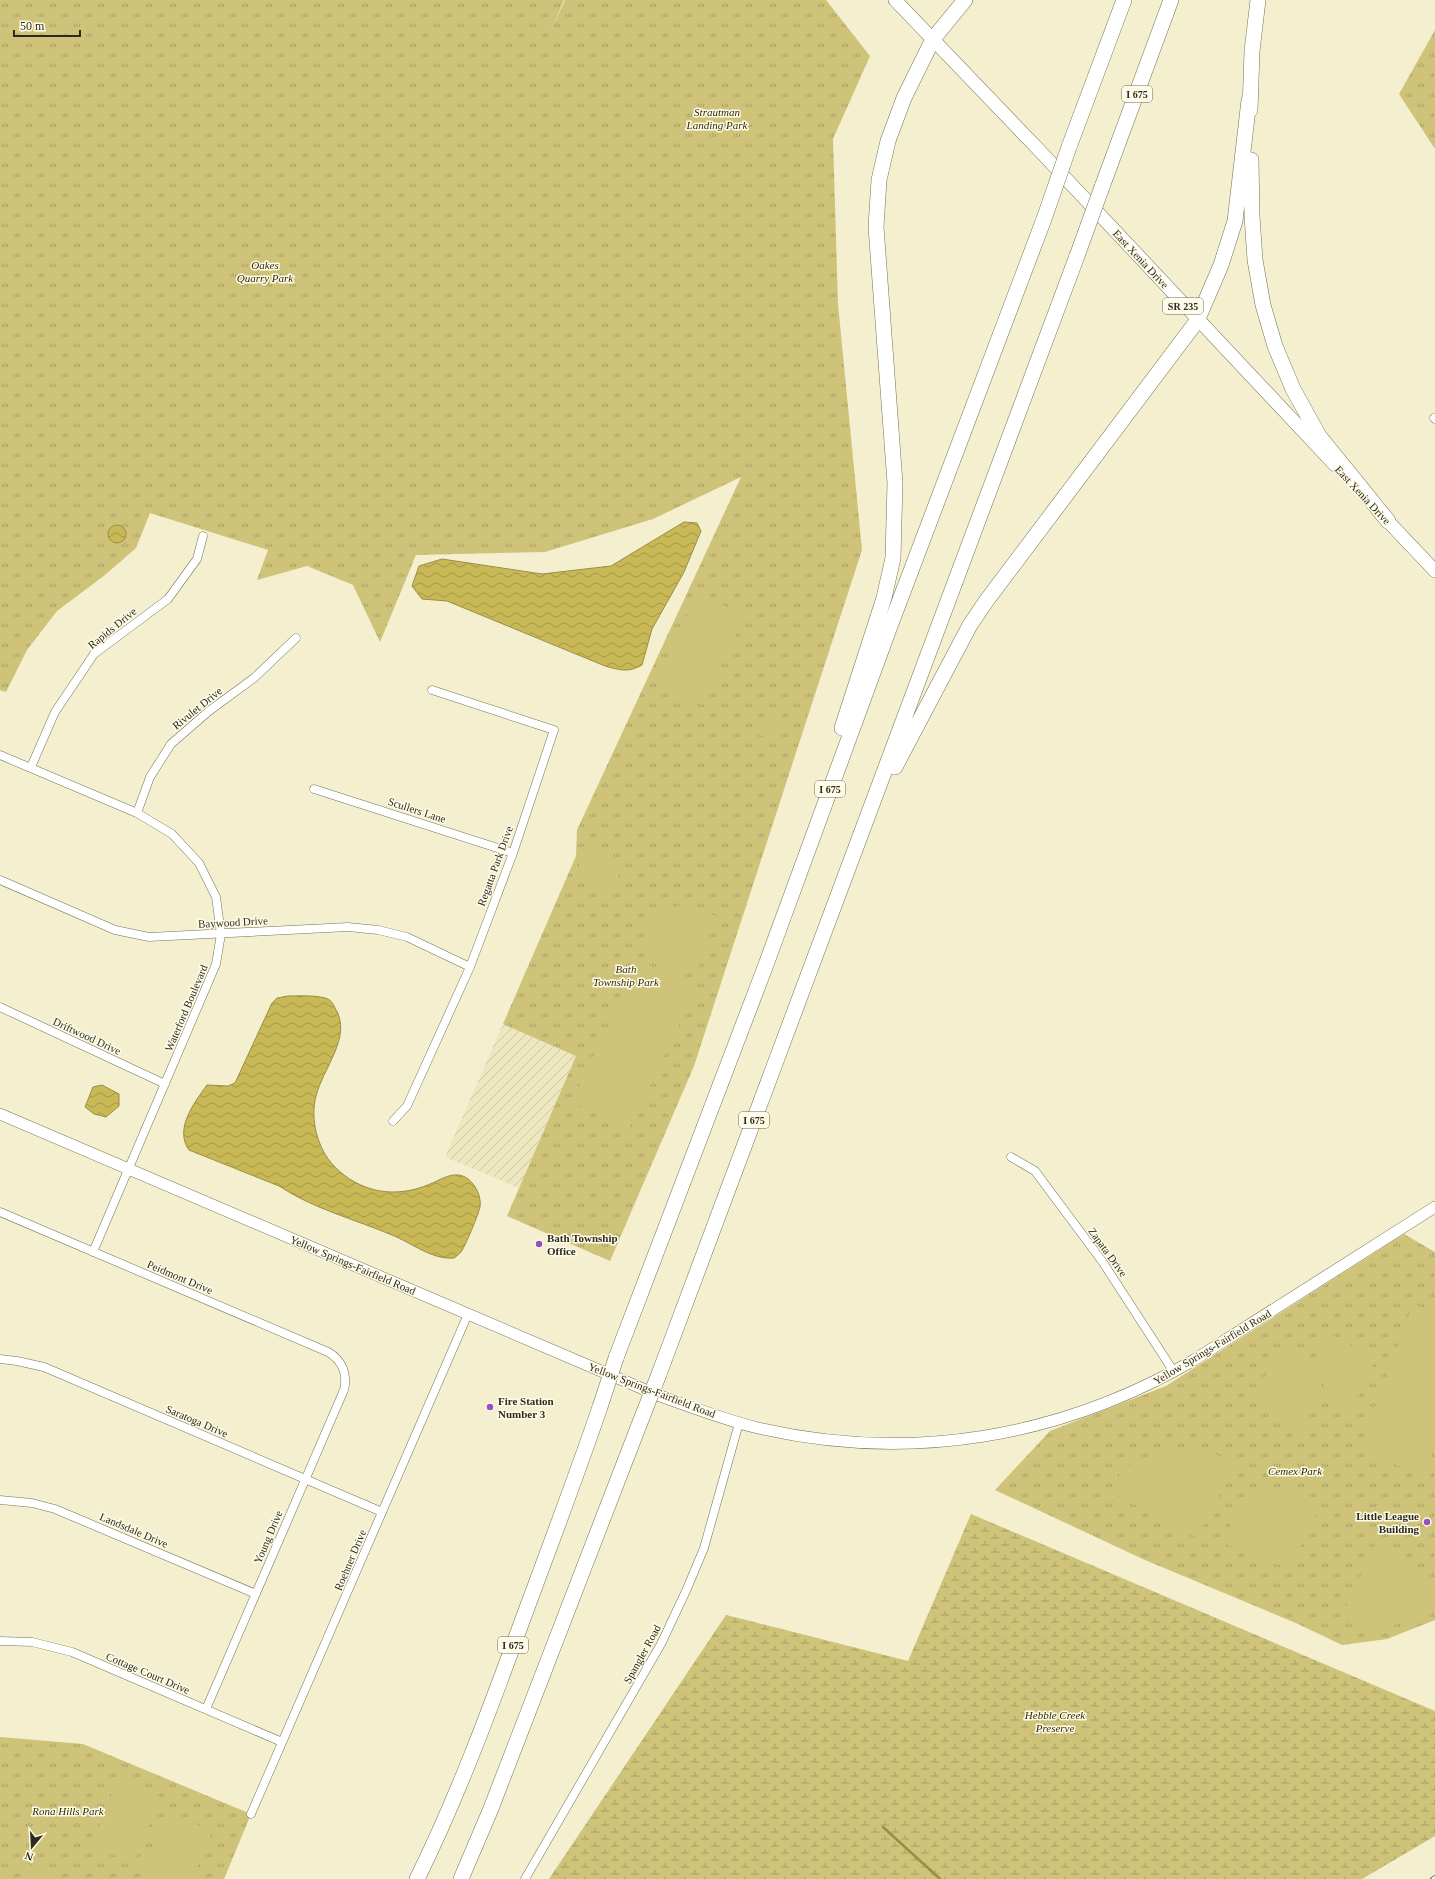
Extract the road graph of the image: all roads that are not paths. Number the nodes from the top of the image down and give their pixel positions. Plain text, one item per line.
1 (895, 0) edge
2 (965, 0) edge
3 (1124, 0) edge
4 (1171, 0) edge
5 (1258, 0) edge
6 (933, 39) junction
7 (1249, 100) junction
8 (1198, 321) junction
9 (1388, 521) junction
10 (203, 536) dead end
11 (1435, 571) edge
12 (296, 638) dead end
13 (432, 690) dead end
14 (0, 755) edge
15 (31, 767) junction
16 (314, 789) dead end
17 (137, 813) junction
18 (513, 853) junction
19 (850, 866) junction
20 (0, 880) edge
21 (220, 934) junction
22 (470, 967) junction
23 (764, 970) junction
24 (0, 1007) edge
25 (165, 1084) junction
26 (0, 1114) edge
27 (393, 1120) dead end
28 (1011, 1157) dead end
29 (128, 1169) junction
30 (1435, 1207) edge
31 (0, 1212) edge
32 (93, 1252) junction
33 (468, 1314) junction
34 (0, 1359) edge
35 (344, 1371) joint
36 (1174, 1372) junction
37 (739, 1422) junction
38 (305, 1479) junction
39 (0, 1500) edge
40 (382, 1512) junction
41 (256, 1594) junction
42 (0, 1641) edge
43 (206, 1709) junction
44 (282, 1742) junction
45 (251, 1814) dead end
46 (417, 1879) edge
47 (461, 1879) edge
48 (526, 1879) edge

1 - 6 main road, East Xenia Drive / SR 235
2 - 6 highway
3 - 23 highway, I 675, bridge
4 - 19 highway, I 675, bridge
5 - 7 highway
6 - 8 main road, East Xenia Drive / SR 235
6 - 23 highway
7 - 8 highway
7 - 9 highway
8 - 9 main road, East Xenia Drive / SR 235
8 - 19 highway
9 - 11 main road, East Xenia Drive / SR 235
10 - 15 street, Rapids Drive
12 - 17 street, Rivulet Drive
13 - 18 street, Regatta Park Drive
14 - 15 street, Waterford Boulevard
15 - 17 street, Waterford Boulevard
16 - 18 street, Scullers Lane
17 - 21 street, Waterford Boulevard
18 - 22 street, Regatta Park Drive
19 - 47 highway, I 675, bridge
20 - 21 street, Baywood Drive
21 - 22 street, Baywood Drive
21 - 25 street, Waterford Boulevard
22 - 27 street, Regatta Park Drive
23 - 46 highway, I 675, bridge
24 - 25 street, Driftwood Drive
25 - 29 street, Waterford Boulevard
26 - 29 main road, Yellow Springs-Fairfield Road
28 - 36 street, Zapata Drive
29 - 32 street, Waterford Boulevard
29 - 33 main road, Yellow Springs-Fairfield Road
30 - 36 main road, Yellow Springs-Fairfield Road
31 - 32 street, Peidmont Drive
32 - 35 street, Peidmont Drive
33 - 37 main road, Yellow Springs-Fairfield Road
33 - 40 street, Roehner Drive
34 - 38 street, Saratoga Drive
35 - 38 street, Young Drive
36 - 37 main road, Yellow Springs-Fairfield Road
37 - 48 street, Spangler Road
38 - 40 street, Saratoga Drive
38 - 41 street, Young Drive
39 - 41 street, Landsdale Drive
40 - 44 street, Roehner Drive
41 - 43 street, Young Drive
42 - 43 street, Cottage Court Drive
43 - 44 street, Cottage Court Drive
44 - 45 street, Roehner Drive

